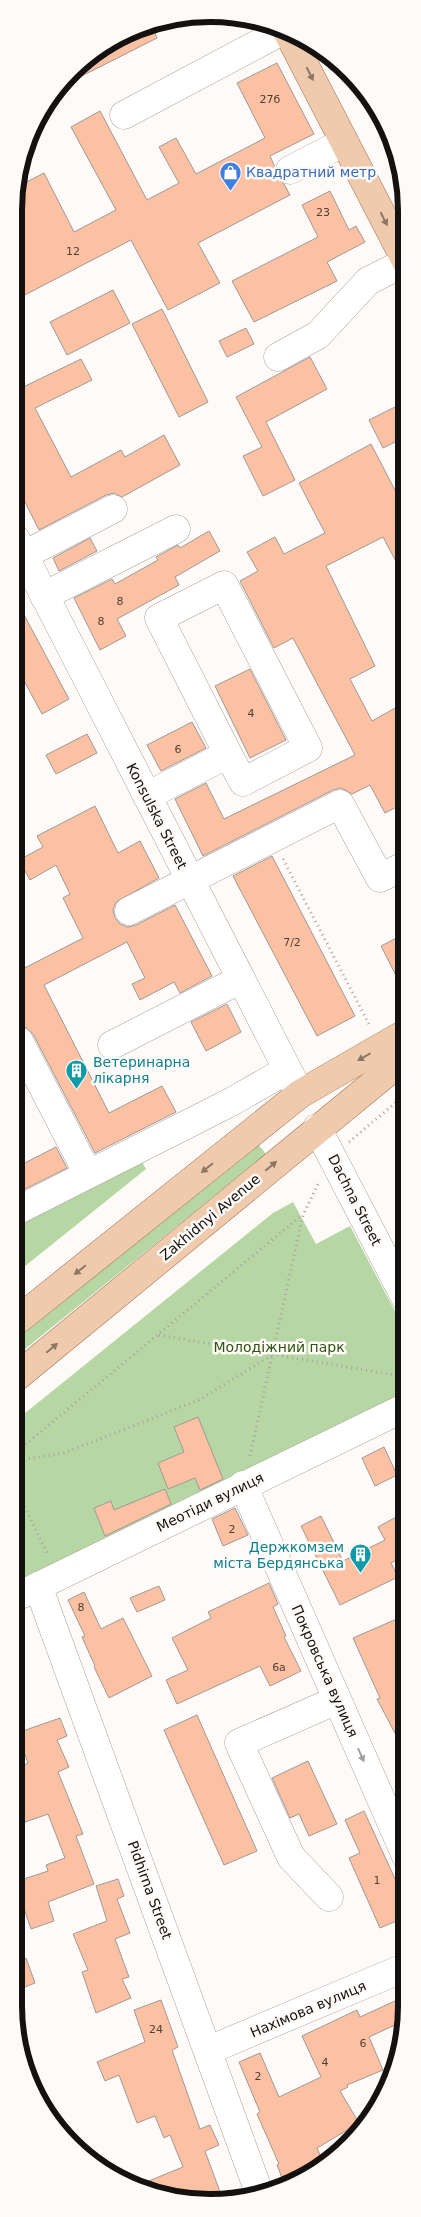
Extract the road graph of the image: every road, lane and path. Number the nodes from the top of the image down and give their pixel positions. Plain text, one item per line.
1 (277, 35) edge
2 (292, 41) edge
3 (124, 115) dead end
4 (344, 142) junction
5 (290, 170) dead end
6 (398, 247) edge
7 (398, 266) edge
8 (278, 357) dead end
9 (113, 509) dead end
10 (176, 529) dead end
11 (22, 546) edge
12 (22, 551) edge
13 (44, 596) junction
14 (228, 754) junction
15 (147, 796) junction
16 (272, 838) junction
17 (398, 869) edge
18 (190, 880) junction
19 (130, 911) dead end
20 (241, 979) junction
21 (112, 1045) dead end
22 (22, 1047) edge
23 (394, 1052) edge
24 (288, 1070) junction
25 (300, 1094) junction
26 (398, 1101) edge
27 (317, 1128) junction
28 (332, 1156) junction
29 (88, 1174) junction
30 (22, 1208) edge
31 (303, 1215) junction
32 (398, 1284) edge
33 (22, 1317) edge
34 (158, 1335) junction
35 (272, 1354) junction
36 (22, 1372) edge
37 (398, 1376) edge
38 (398, 1411) edge
39 (22, 1447) edge
40 (22, 1460) edge
41 (243, 1485) junction
42 (22, 1507) edge
43 (48, 1581) junction
44 (22, 1594) edge
45 (337, 1700) junction
46 (398, 1838) edge
47 (329, 1897) dead end
48 (398, 1970) edge
49 (209, 2050) junction
50 (258, 2188) edge

1 - 3 street
2 -> 4 main road
4 - 5 street
4 -> 6 main road
7 - 8 street
9 - 11 street
10 - 13 street
12 - 13 street, Konsulska Street
13 - 15 street, Konsulska Street
14 - 14 street
14 - 15 street
15 - 18 street, Konsulska Street
16 - 17 street
16 - 18 street
16 - 23 path
18 - 19 street
18 - 20 street, Konsulska Street
20 - 21 street
20 - 24 street, Konsulska Street
22 - 29 street
23 -> 25 main road, Zakhidnyi Avenue
23 - 27 main road, Zakhidnyi Avenue
24 - 25 street, Konsulska Street
24 - 29 street
25 - 27 main road
25 -> 33 main road, Zakhidnyi Avenue
26 - 28 path
27 - 28 street, Dachna Street
36 -> 27 main road, Zakhidnyi Avenue
28 - 31 path
28 - 32 street, Dachna Street
29 - 30 street
31 - 34 path
31 - 35 path
34 - 35 path
34 - 39 path
35 - 37 path
35 - 40 path
35 - 41 path
38 - 41 street, Меотіди вулиця
41 - 43 street, Меотіди вулиця
41 - 45 street, Покровська вулиця
42 - 43 path
43 - 44 street, Меотіди вулиця
43 - 49 street, Pidhirna Street
45 -> 46 street, Покровська вулиця
45 - 47 street
48 - 49 street, Нахімова вулиця
49 - 50 street, Pidhirna Street

